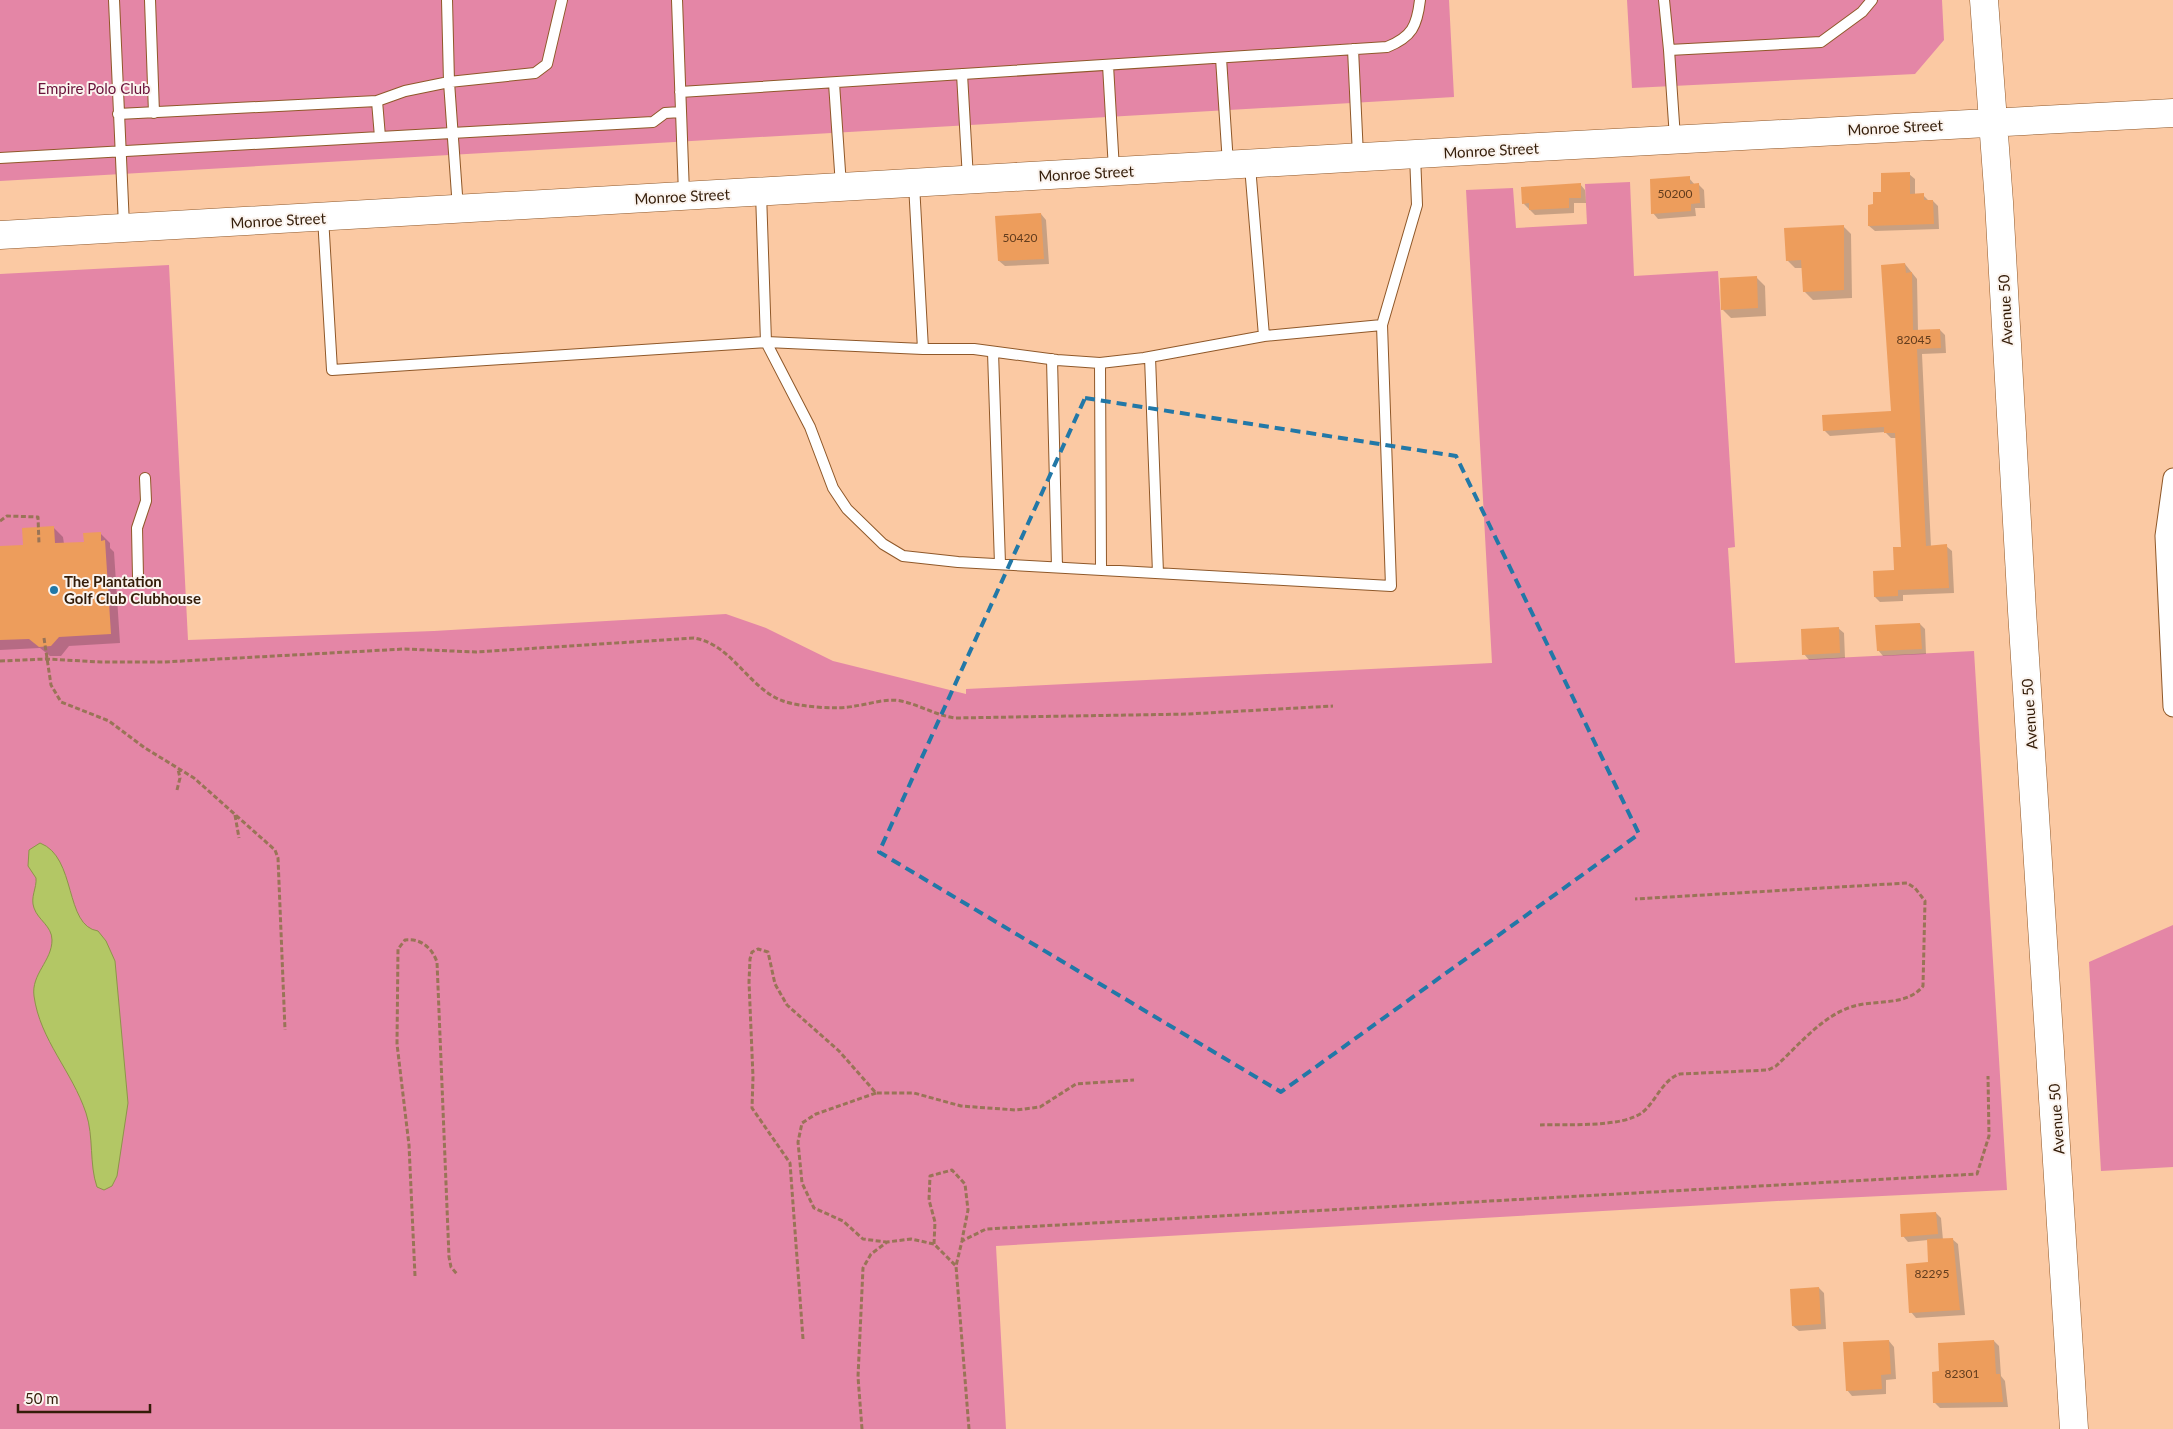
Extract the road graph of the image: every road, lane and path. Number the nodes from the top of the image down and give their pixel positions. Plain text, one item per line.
1 (114, 0) edge
2 (150, 0) edge
3 (447, 0) edge
4 (562, 0) edge
5 (677, 0) edge
6 (1420, 0) edge
7 (1664, 0) edge
8 (1872, 0) edge
9 (1984, 0) edge
10 (1353, 50) junction
11 (1669, 50) junction
12 (1221, 58) junction
13 (1108, 65) junction
14 (962, 74) junction
15 (449, 82) junction
16 (834, 83) junction
17 (680, 92) junction
18 (377, 101) junction
19 (681, 112) junction
20 (154, 113) junction
21 (2173, 113) edge
22 (118, 114) junction
23 (1992, 122) junction
24 (453, 132) junction
25 (380, 137) junction
26 (1676, 139) junction
27 (120, 150) junction
28 (1414, 154) junction
29 (1358, 157) junction
30 (0, 158) edge
31 (1239, 164) junction
32 (1114, 171) junction
33 (968, 180) junction
34 (914, 183) junction
35 (841, 187) junction
36 (761, 192) junction
37 (684, 196) junction
38 (458, 209) junction
39 (323, 217) junction
40 (124, 228) junction
41 (0, 236) edge
42 (1382, 325) junction
43 (1264, 336) junction
44 (766, 342) junction
45 (923, 349) junction
46 (993, 352) junction
47 (1150, 357) junction
48 (1052, 360) junction
49 (1100, 363) junction
50 (145, 478) dead end
51 (2173, 478) edge
52 (0, 521) edge
53 (39, 544) dead end
54 (2169, 552) edge
55 (1000, 564) junction
56 (1056, 567) junction
57 (1100, 569) junction
58 (1158, 573) junction
59 (138, 577) dead end
60 (44, 638) dead end
61 (46, 659) junction
62 (0, 661) edge
63 (1333, 706) dead end
64 (2173, 707) edge
65 (178, 768) junction
66 (177, 790) dead end
67 (235, 815) junction
68 (239, 838) dead end
69 (1635, 899) dead end
70 (285, 1030) dead end
71 (1988, 1076) dead end
72 (1134, 1080) dead end
73 (876, 1093) junction
74 (1540, 1125) dead end
75 (962, 1241) junction
76 (887, 1242) junction
77 (934, 1244) junction
78 (956, 1266) junction
79 (457, 1274) dead end
80 (414, 1276) dead end
81 (803, 1339) dead end
82 (862, 1429) edge
83 (970, 1429) edge
84 (2074, 1429) edge

1 - 22 lane
2 - 20 lane
3 - 15 lane
4 - 15 lane
5 - 17 lane
6 - 10 lane
7 - 11 lane
8 - 11 lane
9 - 23 main road, Avenue 50
10 - 12 lane
10 - 29 lane
11 - 26 lane
12 - 13 lane
12 - 31 lane
13 - 14 lane
13 - 32 lane
14 - 16 lane
14 - 33 lane
15 - 18 lane
15 - 24 lane
16 - 17 lane
16 - 35 lane
17 - 19 lane
18 - 20 lane
18 - 25 lane
19 - 24 lane
19 - 37 lane
20 - 22 lane
21 - 23 main road, Monroe Street
22 - 27 lane
23 - 26 main road, Monroe Street
23 - 84 main road, Avenue 50
24 - 25 lane
24 - 38 lane
25 - 27 lane
26 - 28 main road, Monroe Street
27 - 30 lane
27 - 40 lane
28 - 29 main road, Monroe Street
28 - 42 lane
29 - 31 main road, Monroe Street
31 - 32 main road, Monroe Street
31 - 43 lane
32 - 33 main road, Monroe Street
33 - 34 main road, Monroe Street
34 - 35 main road, Monroe Street
34 - 45 lane
35 - 36 main road, Monroe Street
36 - 37 main road, Monroe Street
36 - 44 lane
37 - 38 main road, Monroe Street
38 - 39 main road, Monroe Street
39 - 40 main road, Monroe Street
39 - 44 lane
40 - 41 main road, Monroe Street
42 - 43 lane
42 - 58 lane
43 - 47 lane
44 - 45 lane
44 - 55 lane
45 - 46 lane
46 - 48 lane
46 - 55 lane
47 - 49 lane
47 - 58 lane
48 - 49 lane
48 - 56 lane
49 - 57 lane
50 - 59 lane
51 - 54 street
52 - 53 path
54 - 64 street
55 - 56 lane
56 - 57 lane
57 - 58 lane
60 - 61 path
61 - 62 path
61 - 63 path
61 - 65 path
65 - 66 path
65 - 67 path
67 - 68 path
67 - 70 path
69 - 74 path
71 - 75 path
72 - 73 path
73 - 76 path
73 - 81 path
75 - 77 path
75 - 78 path
76 - 77 path
76 - 82 path
77 - 78 path
78 - 83 path
79 - 80 path

